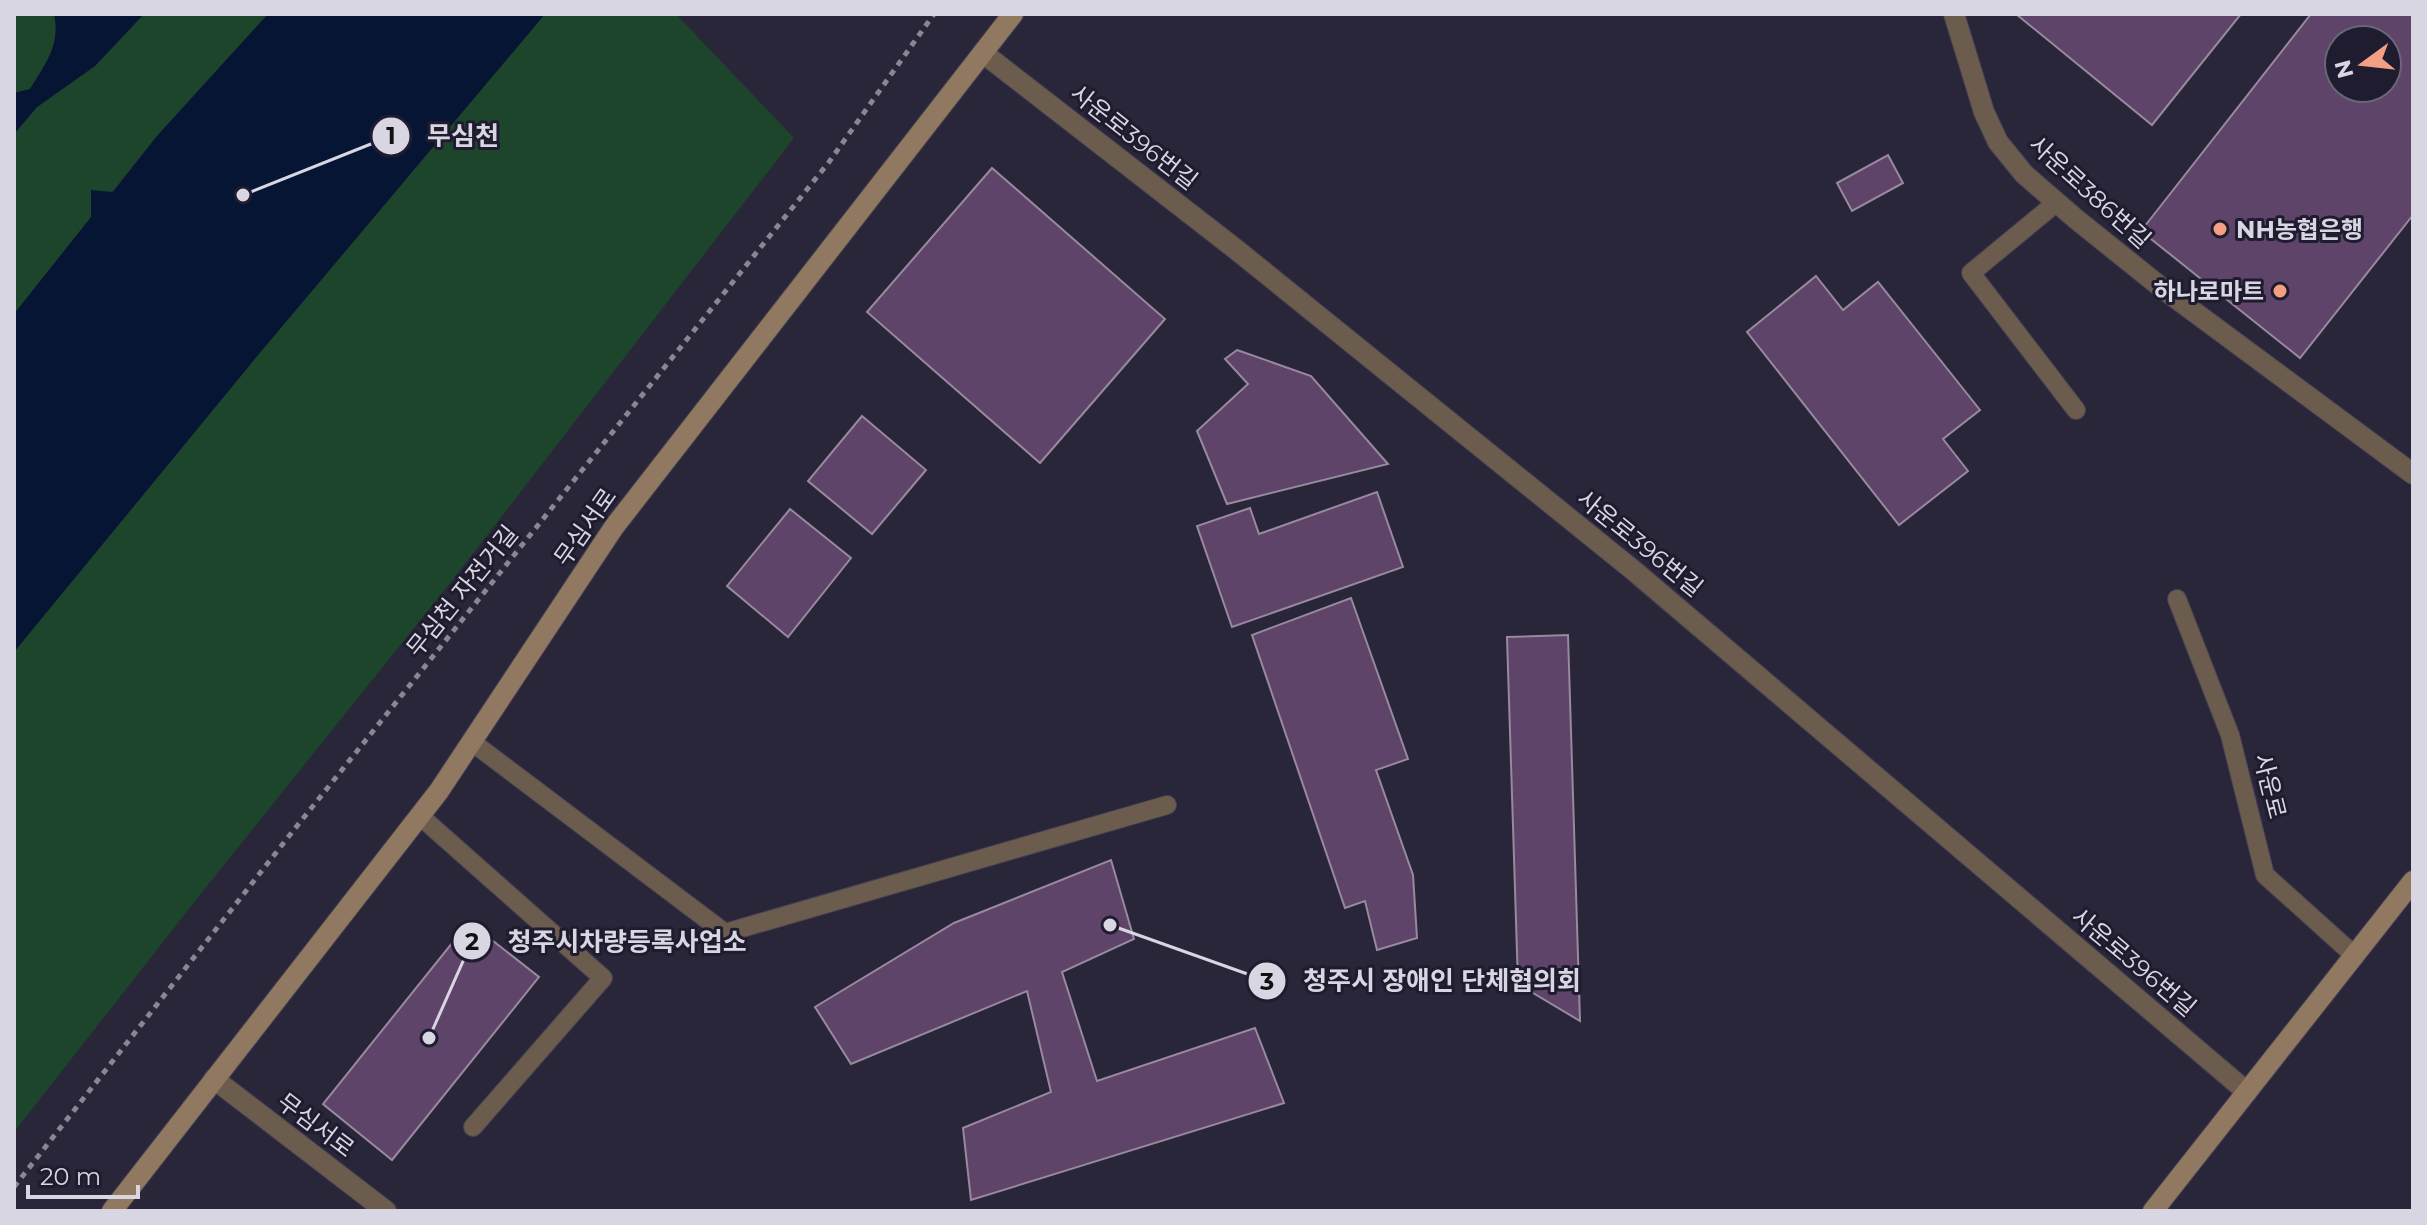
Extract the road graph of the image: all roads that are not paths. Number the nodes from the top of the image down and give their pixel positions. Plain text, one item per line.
1 (1013, 14) edge
2 (1954, 14) edge
3 (983, 53) junction
4 (2057, 202) junction
5 (2076, 410) dead end
6 (2413, 474) edge
7 (2177, 599) dead end
8 (472, 742) junction
9 (1167, 805) dead end
10 (420, 816) junction
11 (2413, 881) edge
12 (2355, 956) junction
13 (214, 1079) junction
14 (2247, 1092) junction
15 (473, 1127) dead end
16 (112, 1211) edge
17 (386, 1211) edge
18 (2153, 1211) edge

1 - 3 street, 무심서로
2 - 4 street, 사운로386번길
3 - 8 street, 무심서로
3 - 14 street, 사운로396번길
4 - 5 lane
4 - 6 street, 사운로386번길
7 - 12 lane, 사운로
8 - 9 lane
8 - 10 street, 무심서로
10 - 13 street, 무심서로
10 - 15 lane
11 - 12 street
12 - 14 street
13 - 16 street, 무심서로
13 - 17 street, 무심서로
14 - 18 street

